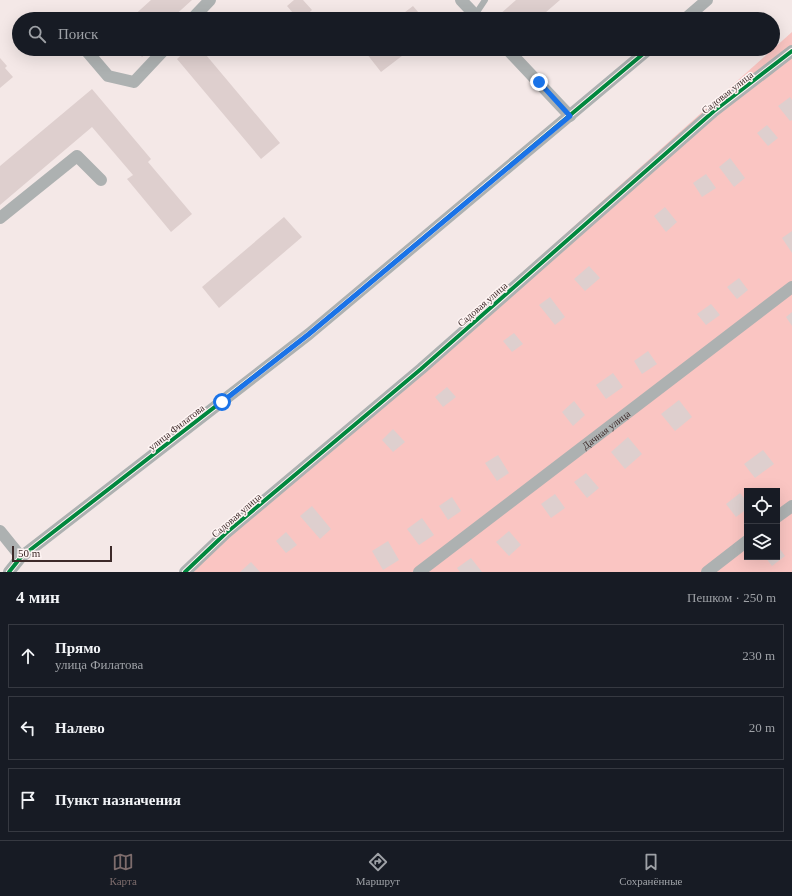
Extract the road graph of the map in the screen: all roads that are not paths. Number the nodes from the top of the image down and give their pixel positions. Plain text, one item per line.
1 (210, 0) edge
2 (461, 0) edge
3 (485, 0) edge
4 (707, 0) edge
5 (199, 12) edge
6 (472, 12) edge
7 (479, 12) edge
8 (693, 12) edge
9 (792, 51) edge
10 (91, 56) edge
11 (158, 56) edge
12 (514, 56) edge
13 (642, 56) edge
14 (570, 116) junction
15 (102, 180) dead end
16 (0, 218) edge
17 (792, 287) edge
18 (792, 506) edge
19 (780, 516) edge
20 (0, 531) edge
21 (744, 543) edge
22 (21, 557) junction
23 (8, 572) edge
24 (185, 572) edge
25 (419, 572) edge
26 (706, 572) edge

1 - 5 street
2 - 6 street
3 - 7 lane
4 - 8 street
9 - 24 street, Садовая улица
10 - 11 street
12 - 14 street
13 - 14 street, улица Филатова
14 - 22 street, улица Филатова
15 - 16 street
17 - 25 street, Дачная улица
18 - 19 street
20 - 22 street
21 - 26 street
22 - 23 street, улица Филатова

